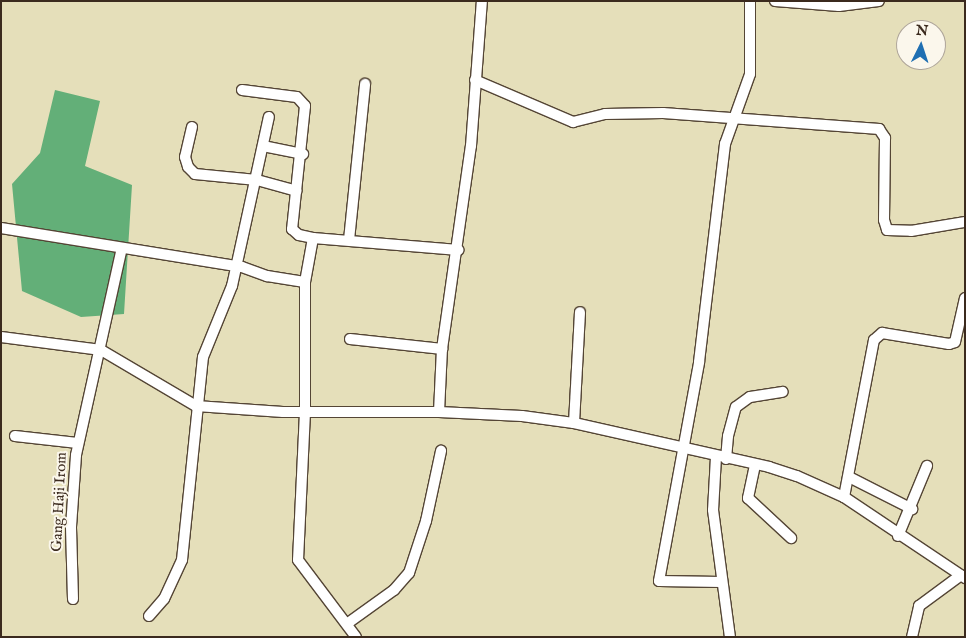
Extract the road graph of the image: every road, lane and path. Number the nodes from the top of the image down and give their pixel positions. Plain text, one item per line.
1 (482, 1) edge
2 (750, 1) edge
3 (776, 1) edge
4 (878, 1) edge
5 (476, 80) junction
6 (365, 84) dead end
7 (242, 90) dead end
8 (269, 117) dead end
9 (732, 117) junction
10 (192, 128) dead end
11 (264, 146) junction
12 (302, 154) junction
13 (257, 180) junction
14 (297, 191) junction
15 (965, 222) edge
16 (1, 228) edge
17 (313, 238) junction
18 (349, 240) junction
19 (122, 248) junction
20 (458, 250) junction
21 (236, 266) junction
22 (305, 282) junction
23 (965, 298) edge
24 (580, 312) dead end
25 (1, 337) edge
26 (350, 339) dead end
27 (442, 349) junction
28 (101, 350) junction
29 (783, 392) dead end
30 (196, 406) junction
31 (305, 412) junction
32 (439, 412) junction
33 (574, 424) junction
34 (15, 436) dead end
35 (78, 443) junction
36 (682, 450) junction
37 (441, 451) dead end
38 (721, 458) junction
39 (755, 465) junction
40 (927, 466) dead end
41 (849, 477) junction
42 (844, 497) junction
43 (912, 509) junction
44 (898, 536) junction
45 (791, 538) dead end
46 (963, 576) edge
47 (721, 582) junction
48 (73, 600) dead end
49 (149, 616) dead end
50 (348, 623) junction
51 (356, 637) edge
52 (730, 637) edge
53 (912, 637) edge

1 - 5 street
2 - 9 street
3 - 4 street
5 - 9 street
5 - 20 street
6 - 18 street
7 - 12 street
8 - 11 street
9 - 15 street
9 - 36 street
10 - 13 street
11 - 12 street
11 - 13 street
12 - 14 street
13 - 14 street
13 - 21 street
14 - 17 street
16 - 19 street
17 - 18 street
17 - 22 street
18 - 20 street
19 - 21 street
19 - 28 street, Gang Haji Irom
20 - 27 street
21 - 22 street
21 - 30 street
22 - 31 street
23 - 41 street
24 - 33 street
25 - 28 street
26 - 27 street
27 - 32 street
28 - 30 street
28 - 35 street, Gang Haji Irom
29 - 38 street
30 - 31 street
30 - 49 street
31 - 32 street
31 - 50 street
32 - 33 street
33 - 36 street
34 - 35 street
35 - 48 street, Gang Haji Irom
36 - 38 street
36 - 47 street
37 - 50 street
38 - 39 street
38 - 47 street
39 - 42 street
39 - 45 street
40 - 43 street
41 - 42 street
41 - 43 street
42 - 44 street
43 - 44 street
44 - 46 street
46 - 53 street
47 - 52 street
50 - 51 street

